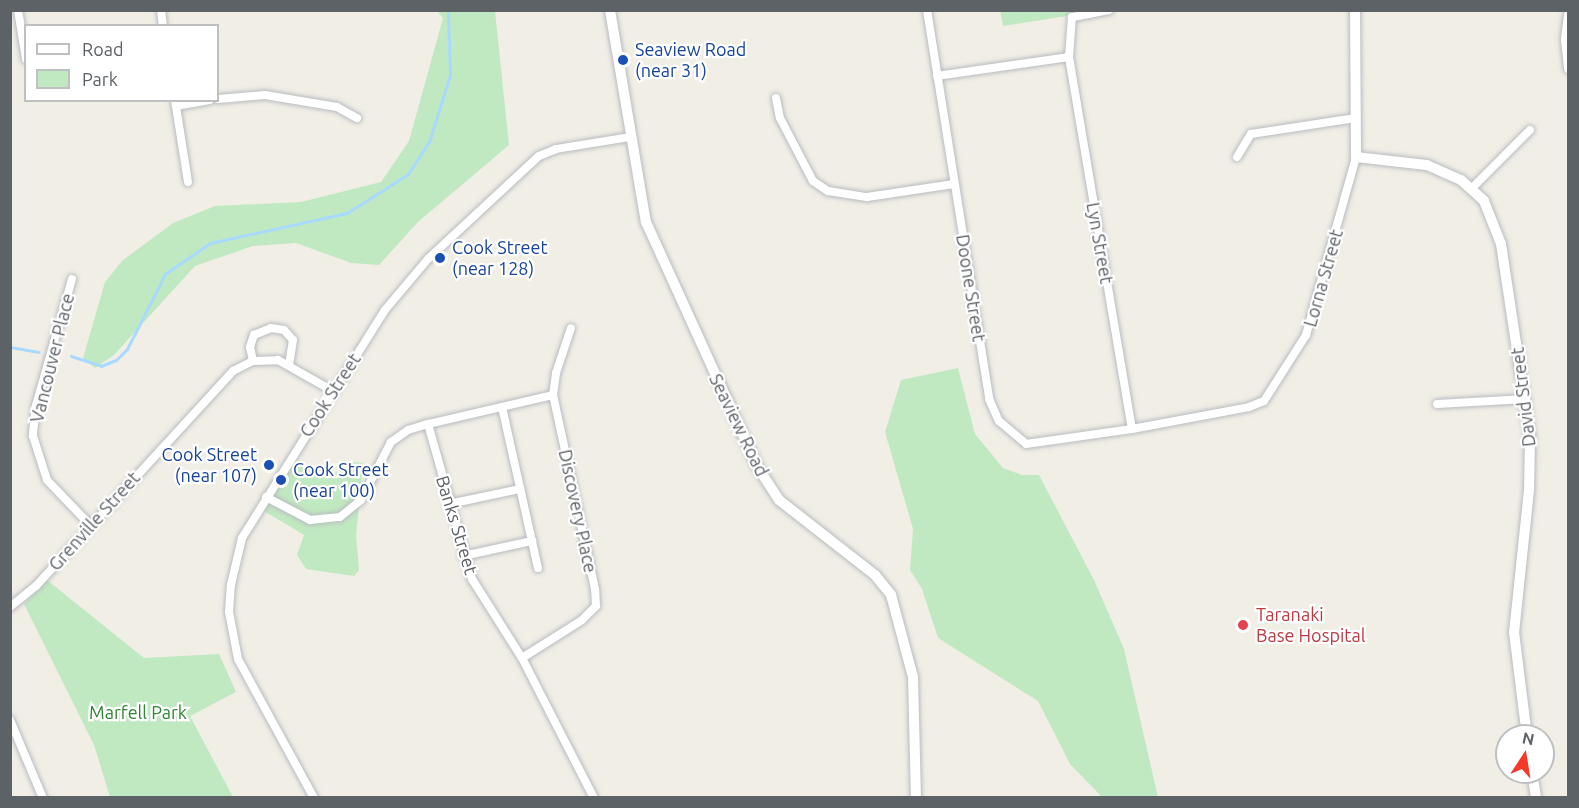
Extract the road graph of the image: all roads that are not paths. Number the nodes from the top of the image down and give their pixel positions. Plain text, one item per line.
1 (18, 10) edge
2 (610, 10) edge
3 (927, 10) edge
4 (1109, 10) edge
5 (1355, 10) edge
6 (1569, 15) edge
7 (24, 47) edge
8 (1069, 57) junction
9 (1569, 69) edge
10 (937, 76) junction
11 (776, 98) dead end
12 (219, 99) edge
13 (176, 103) edge
14 (357, 118) dead end
15 (1356, 118) junction
16 (1530, 130) dead end
17 (630, 137) junction
18 (1237, 157) dead end
19 (1356, 157) junction
20 (188, 182) dead end
21 (954, 184) junction
22 (1472, 188) junction
23 (72, 279) dead end
24 (571, 328) dead end
25 (253, 361) junction
26 (290, 364) junction
27 (333, 391) junction
28 (553, 395) junction
29 (1526, 399) junction
30 (1437, 404) dead end
31 (502, 407) junction
32 (428, 424) junction
33 (1132, 429) junction
34 (520, 489) junction
35 (266, 497) junction
36 (449, 504) junction
37 (90, 525) junction
38 (532, 541) junction
39 (463, 556) junction
40 (538, 568) dead end
41 (10, 607) edge
42 (522, 658) junction
43 (10, 720) edge
44 (1525, 724) edge
45 (43, 798) edge
46 (314, 798) edge
47 (594, 798) edge
48 (916, 798) edge

1 - 7 street
2 - 17 street, Seaview Road
3 - 10 street, Doone Street
4 - 8 street, Lyn Street
5 - 15 street, Lorna Street
6 - 9 street
8 - 10 street
8 - 33 street, Lyn Street
10 - 21 street, Doone Street
11 - 21 street
12 - 14 street
13 - 20 street
15 - 18 street
15 - 19 street, Lorna Street
16 - 22 street
17 - 27 street, Cook Street
17 - 48 street, Seaview Road
19 - 22 street, David Street
19 - 33 street, Lorna Street
21 - 33 street, Doone Street
22 - 29 street, David Street
23 - 37 street, Vancouver Place
24 - 28 street, Discovery Place
25 - 26 street
25 - 26 street
25 - 37 street, Grenville Street
26 - 27 street
27 - 35 street, Cook Street
28 - 31 street
28 - 42 street, Discovery Place
29 - 30 street
29 - 44 street, David Street
31 - 32 street
31 - 34 street
32 - 35 street
32 - 36 street, Banks Street
34 - 36 street
34 - 38 street
35 - 46 street, Cook Street
36 - 39 street, Banks Street
37 - 41 street, Grenville Street
38 - 39 street
38 - 40 street
39 - 42 street, Banks Street
42 - 47 street, Banks Street
43 - 45 street

